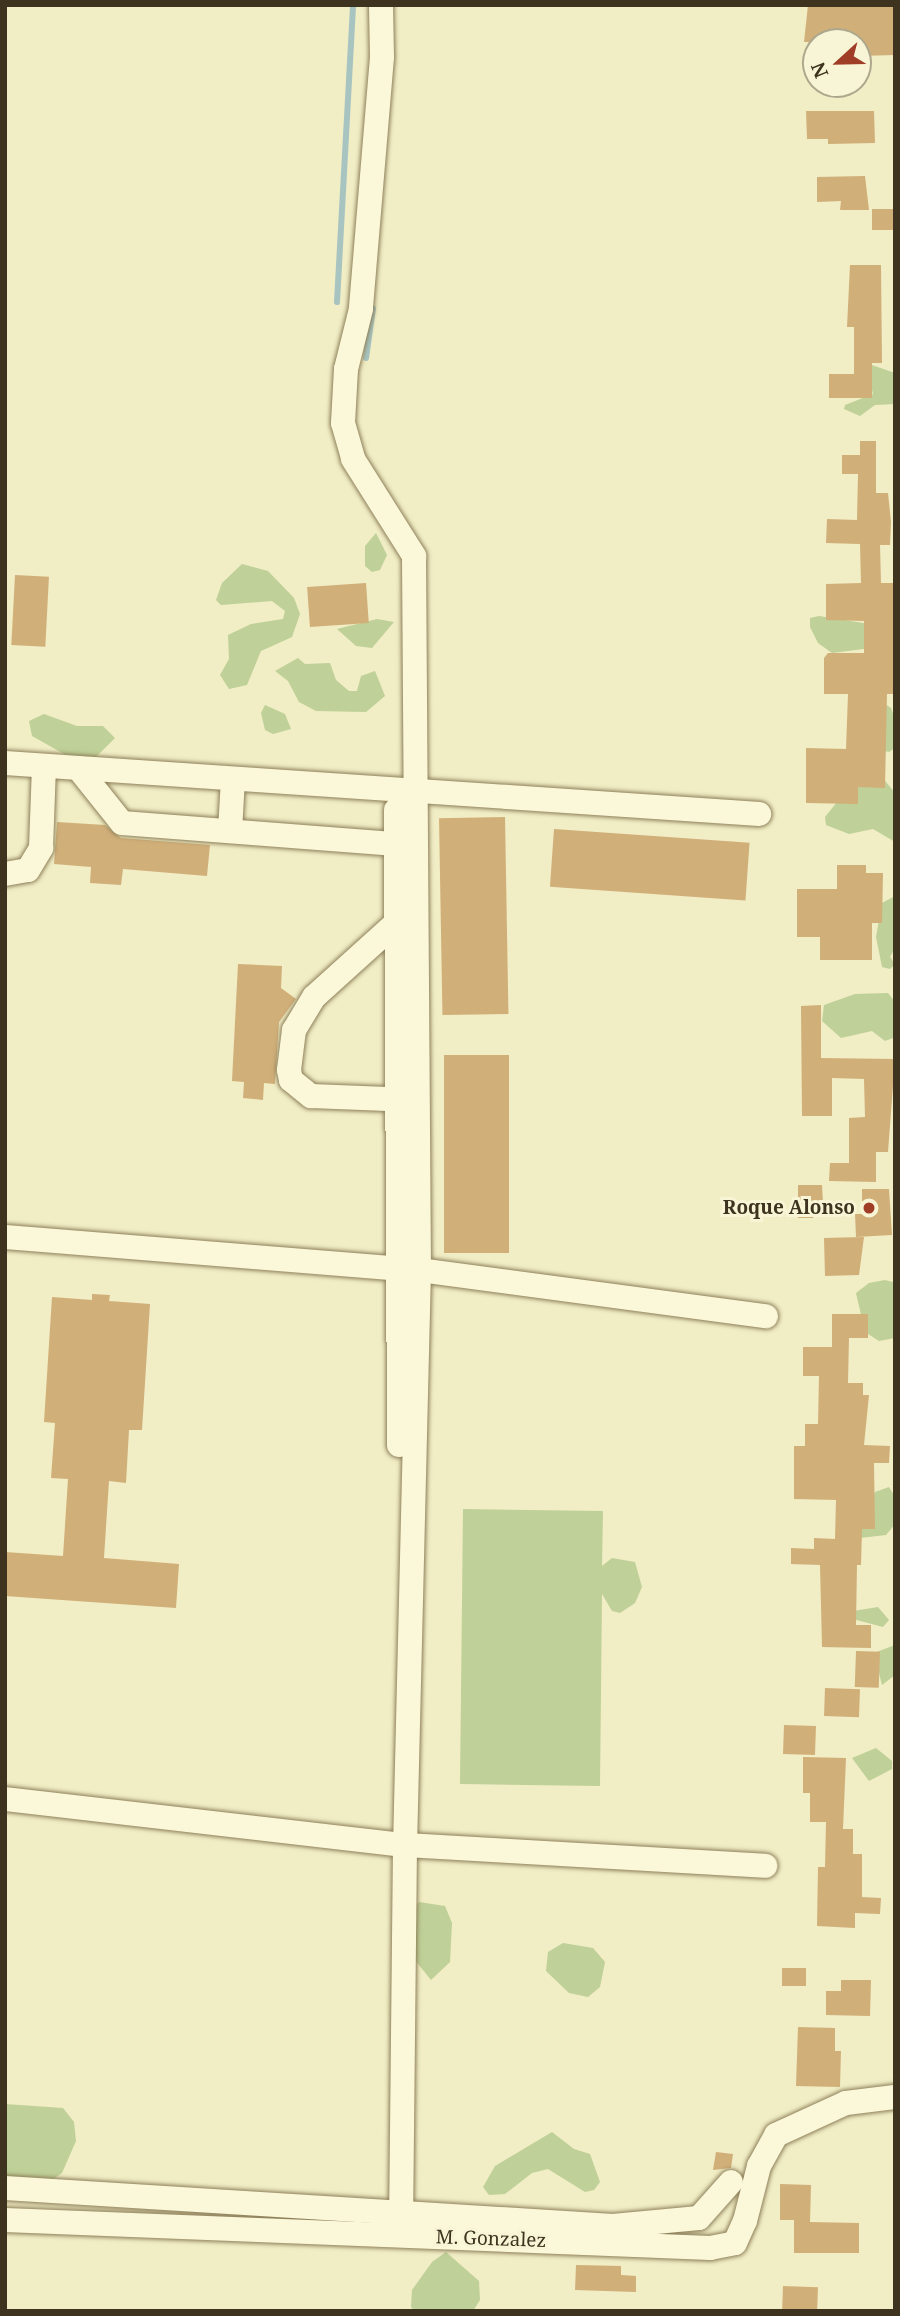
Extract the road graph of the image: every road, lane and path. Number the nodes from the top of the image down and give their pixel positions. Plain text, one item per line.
1 (381, 5) edge
2 (397, 531) junction
3 (5, 763) edge
4 (44, 766) junction
5 (78, 768) junction
6 (233, 779) junction
7 (404, 791) junction
8 (759, 814) dead end
9 (230, 831) junction
10 (396, 844) junction
11 (5, 874) edge
12 (396, 923) junction
13 (407, 1100) junction
14 (5, 1237) edge
15 (408, 1270) junction
16 (766, 1315) dead end
17 (5, 1799) edge
18 (405, 1845) junction
19 (765, 1866) dead end
20 (895, 2097) edge
21 (731, 2182) dead end
22 (5, 2188) edge
23 (401, 2213) junction
24 (5, 2220) edge

1 - 2 street
2 - 7 street
2 - 7 street
3 - 4 street
4 - 5 street
4 - 11 street
5 - 6 street
5 - 9 street
6 - 7 street
6 - 9 street
7 - 8 street
7 - 10 street
7 - 13 street
9 - 10 street
10 - 12 street
12 - 13 street
12 - 13 street
13 - 15 street
14 - 15 street
15 - 16 street
15 - 18 street
17 - 18 street
18 - 19 street
18 - 23 street
20 - 24 street, M. Gonzalez
21 - 23 street
22 - 23 street

